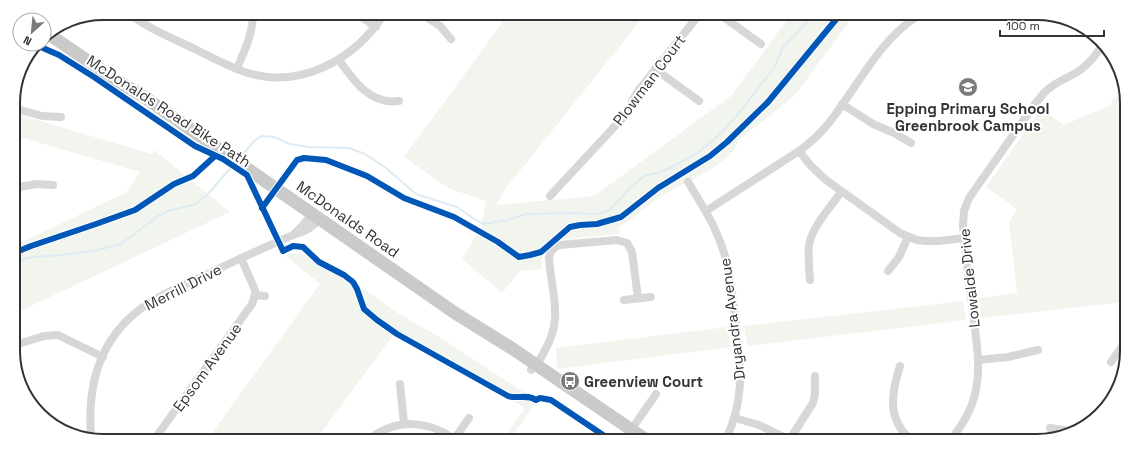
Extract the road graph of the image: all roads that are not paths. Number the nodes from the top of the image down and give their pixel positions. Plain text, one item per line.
1 (139, 20) edge
2 (252, 20) edge
3 (366, 20) edge
4 (380, 20) edge
5 (430, 20) edge
6 (695, 20) edge
7 (728, 20) edge
8 (912, 20) edge
9 (376, 27) junction
10 (59, 33) edge
11 (53, 37) edge
12 (451, 39) dead end
13 (761, 44) dead end
14 (1099, 49) edge
15 (339, 60) junction
16 (236, 69) junction
17 (655, 69) junction
18 (144, 97) junction
19 (399, 101) dead end
20 (699, 101) dead end
21 (842, 104) junction
22 (20, 110) edge
23 (62, 117) dead end
24 (911, 143) dead end
25 (800, 151) junction
26 (688, 182) dead end
27 (53, 185) dead end
28 (20, 187) edge
29 (841, 192) junction
30 (550, 196) dead end
31 (706, 211) junction
32 (316, 216) junction
33 (908, 237) junction
34 (964, 238) junction
35 (241, 258) junction
36 (888, 271) dead end
37 (810, 280) dead end
38 (255, 295) junction
39 (265, 296) dead end
40 (651, 297) dead end
41 (638, 298) junction
42 (624, 300) dead end
43 (20, 343) edge
44 (1120, 349) edge
45 (1038, 350) dead end
46 (102, 357) junction
47 (978, 360) junction
48 (1111, 362) dead end
49 (534, 366) junction
50 (900, 366) dead end
51 (815, 376) dead end
52 (400, 384) dead end
53 (656, 394) dead end
54 (469, 418) dead end
55 (735, 418) junction
56 (404, 424) junction
57 (1050, 428) dead end
58 (1063, 430) edge
59 (91, 433) edge
60 (158, 434) edge
61 (377, 434) edge
62 (448, 434) edge
63 (457, 434) edge
64 (632, 434) edge
65 (728, 434) edge
66 (778, 434) edge
67 (794, 434) edge
68 (906, 434) edge
69 (955, 434) edge

1 - 16 street
2 - 16 street
3 - 9 street
4 - 9 street
5 - 12 street
6 - 17 street, Plowman Court
7 - 13 street
8 - 21 street
9 - 15 street
10 - 18 main road, McDonalds Road
11 - 18 main road, McDonalds Road
14 - 34 street, Lowalde Drive
15 - 16 street
15 - 19 street
17 - 20 street
17 - 30 street, Plowman Court
18 - 32 main road, McDonalds Road
21 - 24 street
21 - 25 street
22 - 23 street
25 - 29 street
25 - 31 street
26 - 31 street, Dryandra Avenue
27 - 28 street
29 - 33 street
29 - 37 street
31 - 55 street, Dryandra Avenue
32 - 35 street, Merrill Drive
32 - 49 main road, McDonalds Road
33 - 34 street
33 - 36 street
34 - 47 street, Lowalde Drive
35 - 38 street
35 - 46 street, Merrill Drive
38 - 39 street
38 - 60 street, Epsom Avenue
40 - 41 street
41 - 42 street
41 - 49 street
43 - 46 street
44 - 48 street
45 - 47 street
46 - 59 street, Merrill Drive
47 - 69 street, Lowalde Drive
49 - 64 main road, McDonalds Road
50 - 68 street
51 - 67 street
52 - 56 street
53 - 64 street
54 - 63 street
55 - 65 street, Dryandra Avenue
55 - 66 street
56 - 61 street
56 - 62 street
57 - 58 street

